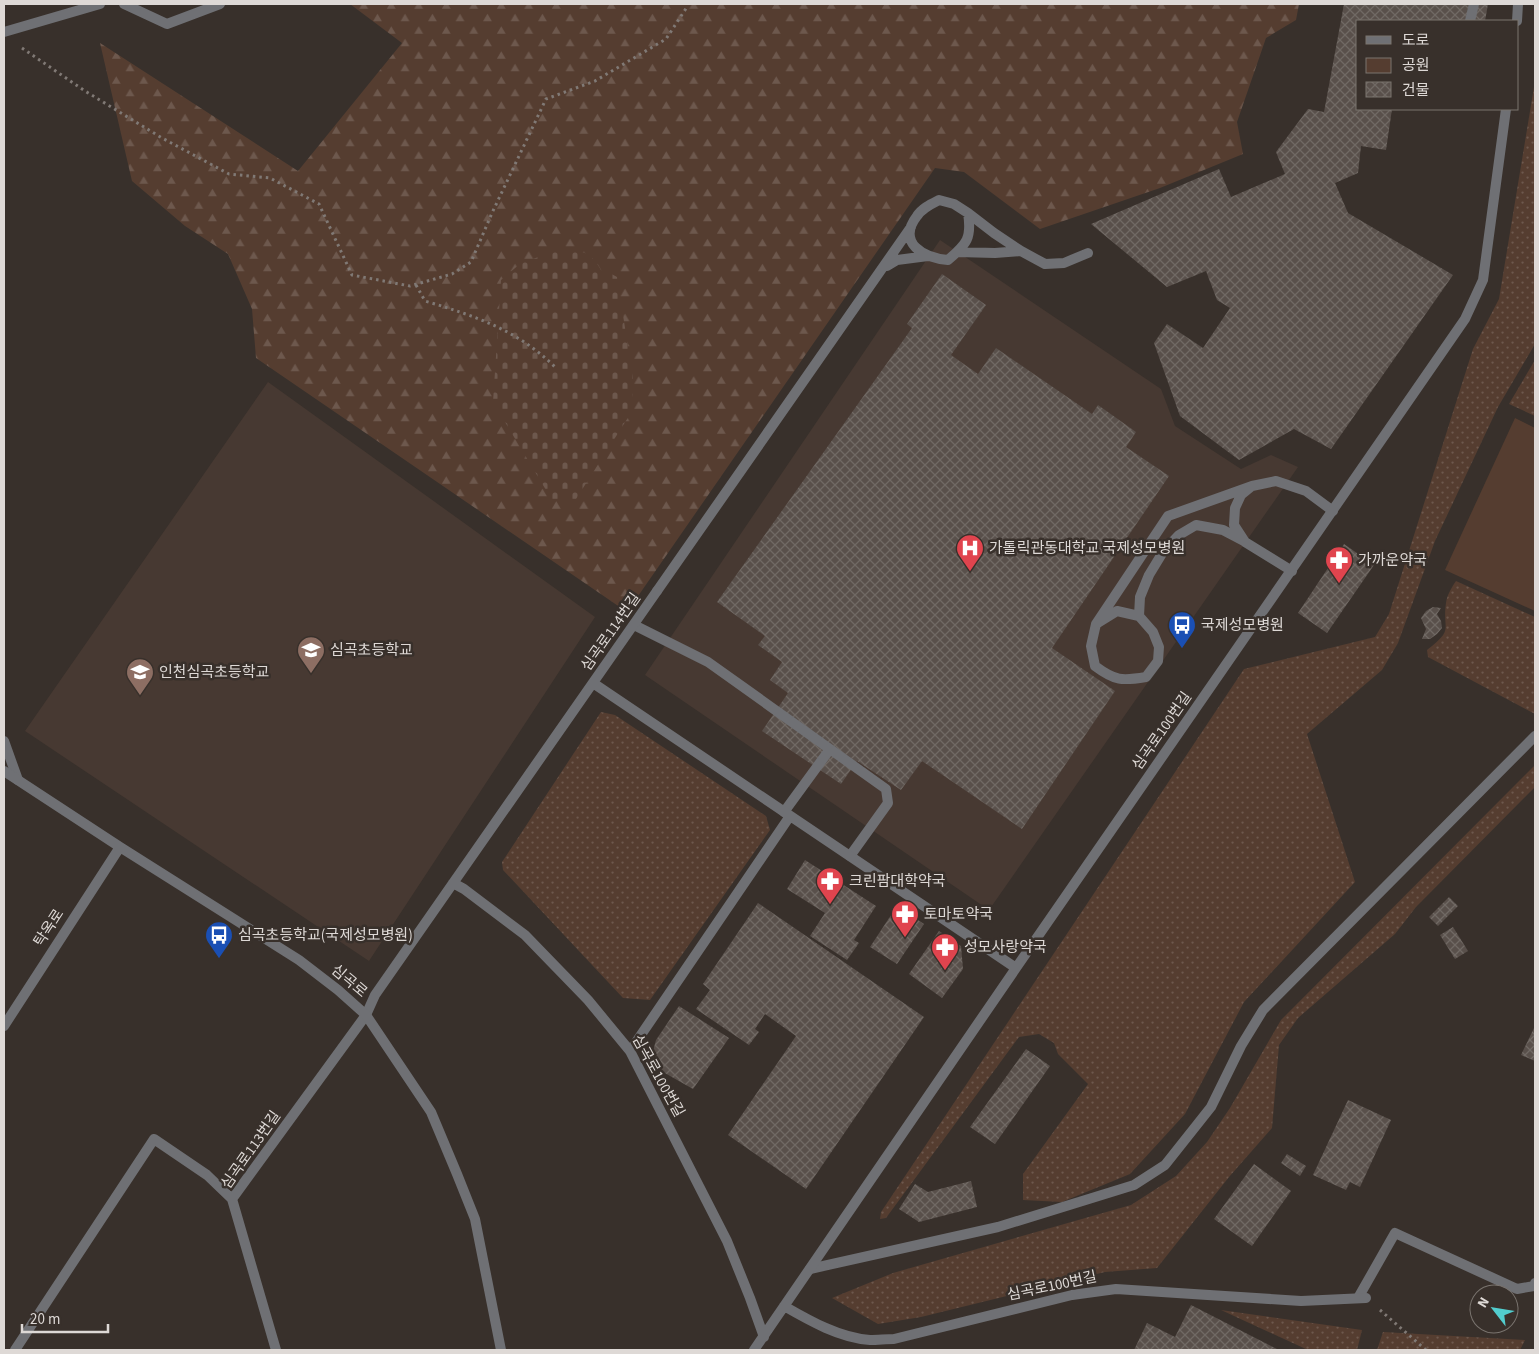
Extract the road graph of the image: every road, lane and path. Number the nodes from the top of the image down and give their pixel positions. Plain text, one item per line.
1 (100, 4) edge
2 (124, 4) edge
3 (220, 4) edge
4 (687, 4) edge
5 (1474, 4) edge
6 (1518, 4) edge
7 (1470, 20) edge
8 (1517, 20) edge
9 (4, 32) edge
10 (20, 47) dead end
11 (1505, 110) edge
12 (968, 213) junction
13 (911, 227) junction
14 (1021, 251) junction
15 (958, 252) junction
16 (1088, 254) dead end
17 (928, 256) junction
18 (884, 268) junction
19 (416, 285) junction
20 (556, 368) dead end
21 (1252, 486) junction
22 (1334, 511) junction
23 (1245, 542) junction
24 (1292, 571) junction
25 (1139, 616) junction
26 (1096, 624) junction
27 (634, 625) junction
28 (593, 683) junction
29 (1535, 736) edge
30 (4, 742) edge
31 (830, 748) junction
32 (4, 772) edge
33 (18, 780) junction
34 (787, 814) junction
35 (120, 847) junction
36 (850, 856) junction
37 (454, 884) junction
38 (1016, 968) junction
39 (366, 1015) junction
40 (4, 1026) edge
41 (630, 1051) junction
42 (232, 1199) junction
43 (810, 1269) junction
44 (1535, 1283) edge
45 (1362, 1298) junction
46 (784, 1306) junction
47 (764, 1337) junction
48 (15, 1350) edge
49 (276, 1350) edge
50 (501, 1350) edge
51 (754, 1350) edge
52 (1426, 1350) edge

1 - 9 street
2 - 3 street
4 - 19 path
5 - 7 street
6 - 8 street
10 - 19 path
11 - 22 street, 심곡로100번길
12 - 13 street
12 - 14 street
12 - 15 street
13 - 17 street
13 - 18 street, 심곡로114번길
14 - 15 street
14 - 16 street
15 - 17 street
17 - 18 street
18 - 27 street, 심곡로114번길
19 - 20 path
21 - 22 street
21 - 23 street
21 - 26 street
22 - 24 street, 심곡로100번길
23 - 24 street
23 - 25 street
24 - 38 street, 심곡로100번길
25 - 26 street
25 - 26 street
27 - 28 street, 심곡로114번길
27 - 31 street
28 - 34 street
28 - 37 street, 심곡로114번길
29 - 43 street
30 - 33 street
31 - 34 street
31 - 36 street
32 - 33 street, 심곡로
33 - 35 street, 심곡로
34 - 36 street
34 - 41 street
35 - 39 street, 심곡로
35 - 40 street, 탁옥로
36 - 38 street
37 - 39 street, 심곡로114번길
37 - 41 street, 심곡로100번길
38 - 43 street, 심곡로100번길
39 - 42 street, 심곡로113번길
39 - 50 street, 심곡로
41 - 47 street, 심곡로100번길
42 - 48 street
42 - 49 street, 심곡로113번길
43 - 46 street, 심곡로100번길
44 - 45 street
45 - 46 street, 심곡로100번길
45 - 52 path
46 - 47 street, 심곡로100번길
47 - 51 street, 심곡로100번길

